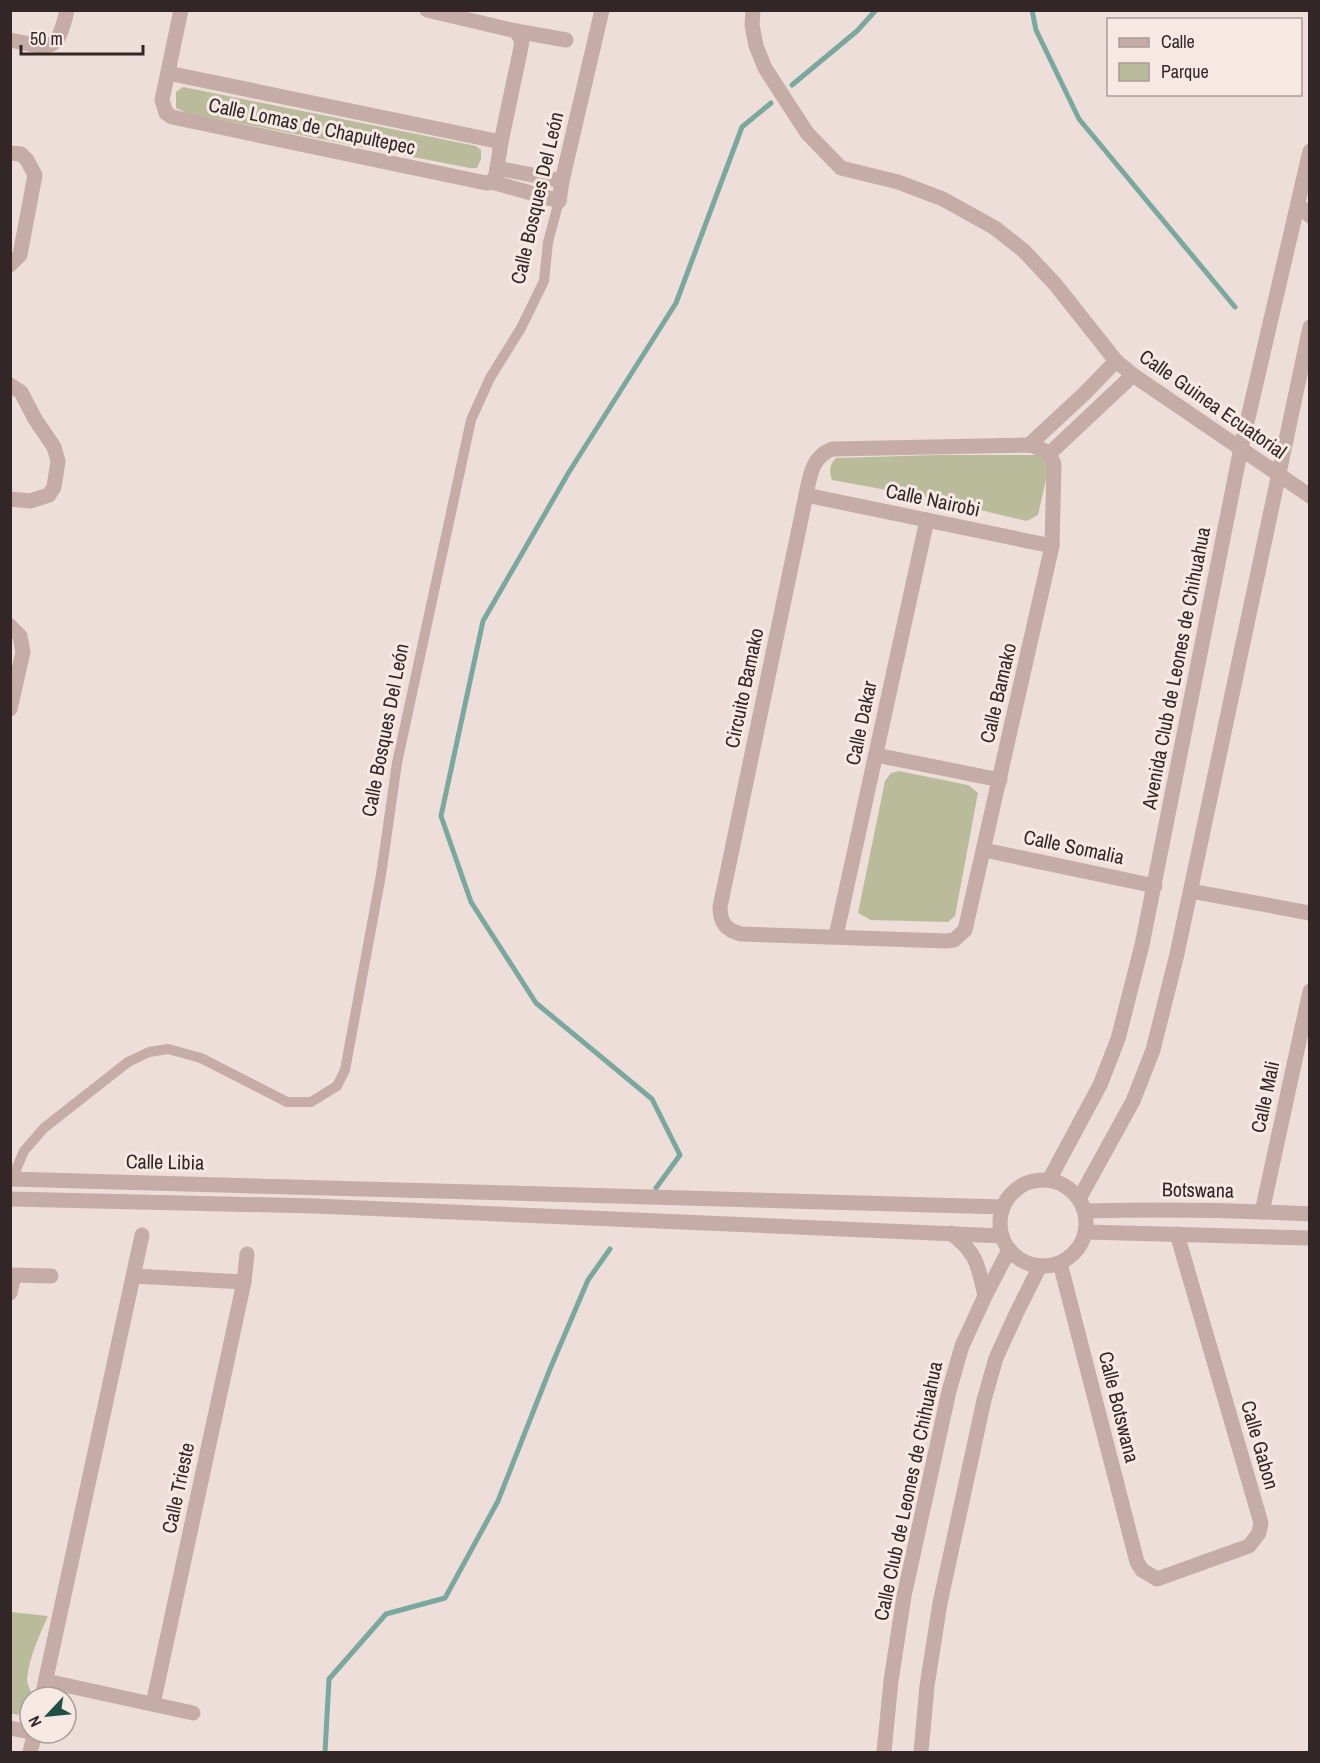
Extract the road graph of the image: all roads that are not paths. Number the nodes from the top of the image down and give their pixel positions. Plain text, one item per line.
1 (67, 10) edge
2 (181, 10) edge
3 (427, 10) edge
4 (602, 10) edge
5 (753, 10) edge
6 (516, 32) junction
7 (10, 40) edge
8 (566, 40) dead end
9 (168, 73) junction
10 (501, 142) junction
11 (1310, 151) edge
12 (10, 153) edge
13 (494, 175) junction
14 (562, 181) junction
15 (559, 201) junction
16 (1298, 204) junction
17 (1310, 216) edge
18 (10, 266) edge
19 (1310, 327) edge
20 (1116, 361) junction
21 (1132, 375) junction
22 (10, 385) edge
23 (1029, 445) junction
24 (1241, 448) junction
25 (1049, 454) junction
26 (1278, 475) junction
27 (806, 495) junction
28 (1310, 496) edge
29 (10, 499) edge
30 (927, 520) junction
31 (1052, 546) junction
32 (10, 626) edge
33 (10, 709) edge
34 (876, 755) junction
35 (1000, 780) junction
36 (984, 850) junction
37 (1155, 886) junction
38 (1191, 891) junction
39 (1310, 913) edge
40 (724, 926) joint
41 (836, 936) junction
42 (1310, 991) edge
43 (11, 1179) edge
44 (1049, 1180) junction
45 (10, 1200) edge
46 (1082, 1205) junction
47 (1003, 1207) junction
48 (1262, 1212) junction
49 (1310, 1214) edge
50 (1086, 1232) junction
51 (951, 1233) junction
52 (1177, 1234) junction
53 (142, 1235) dead end
54 (1310, 1238) edge
55 (1006, 1243) junction
56 (247, 1254) dead end
57 (1060, 1263) junction
58 (1040, 1266) junction
59 (12, 1276) edge
60 (51, 1276) dead end
61 (134, 1276) junction
62 (244, 1282) junction
63 (10, 1293) edge
64 (985, 1296) junction
65 (1137, 1562) joint
66 (46, 1681) junction
67 (45, 1685) edge
68 (153, 1704) junction
69 (193, 1713) dead end
70 (884, 1752) edge
71 (921, 1752) edge

1 - 7 street
2 - 9 street, Calle Lomas de Chapultepec
3 - 6 street
4 - 14 street, Calle Bosques Del León
5 - 20 street, Calle Guinea Ecuatorial
6 - 8 street
6 - 10 street
9 - 10 street, Calle Lomas de Chapultepec
9 - 13 street, Calle Lomas de Chapultepec
10 - 13 street
11 - 16 street, Avenida Club de Leones de Chihuahua
12 - 18 street
13 - 14 street, Calle Lomas de Chapultepec
13 - 15 street, Calle Lomas de Chapultepec
14 - 15 street, Calle Bosques Del León
15 - 43 lane, Calle Bosques Del León
16 - 17 street
16 - 24 street, Avenida Club de Leones de Chihuahua
19 - 26 street
20 - 21 street, Calle Guinea Ecuatorial
20 - 23 street
21 - 24 street, Calle Guinea Ecuatorial
21 - 25 street
22 - 29 street
23 - 25 street
23 - 27 street, Circuito Bamako
24 - 26 street, Calle Guinea Ecuatorial
24 - 37 street, Avenida Club de Leones de Chihuahua
25 - 31 street, Calle Bamako
26 - 28 street, Calle Guinea Ecuatorial
26 - 38 street
27 - 30 street, Calle Nairobi
27 - 40 street, Circuito Bamako
30 - 31 street, Calle Nairobi
30 - 34 street, Calle Dakar
31 - 35 street, Calle Bamako
32 - 33 street
34 - 35 street
34 - 41 street, Calle Dakar
35 - 36 street, Calle Bamako
36 - 37 street, Calle Somalia
36 - 41 street, Calle Bamako
37 - 44 street, Avenida Club de Leones de Chihuahua
38 - 39 street
38 - 46 street
40 - 41 street, Calle Bamako
42 - 48 street, Calle Mali
43 - 47 street, Calle Libia
44 - 46 street
44 - 47 street
45 - 51 street, Calle Libia
46 - 48 street, Botswana
46 - 50 street
47 - 55 street
48 - 49 street, Botswana
50 - 52 street
50 - 57 street
51 - 55 street, Calle Libia
51 - 64 street
52 - 54 street
52 - 65 street, Calle Gabon
53 - 61 street
55 - 58 street
55 - 64 street, Calle Club de Leones de Chihuahua
56 - 62 street, Calle Trieste
57 - 58 street
57 - 65 street, Calle Botswana
58 - 71 street
59 - 60 street
59 - 63 street
61 - 62 street
61 - 66 street
62 - 68 street, Calle Trieste
64 - 70 street, Calle Club de Leones de Chihuahua
66 - 67 street
66 - 68 street
68 - 69 street

